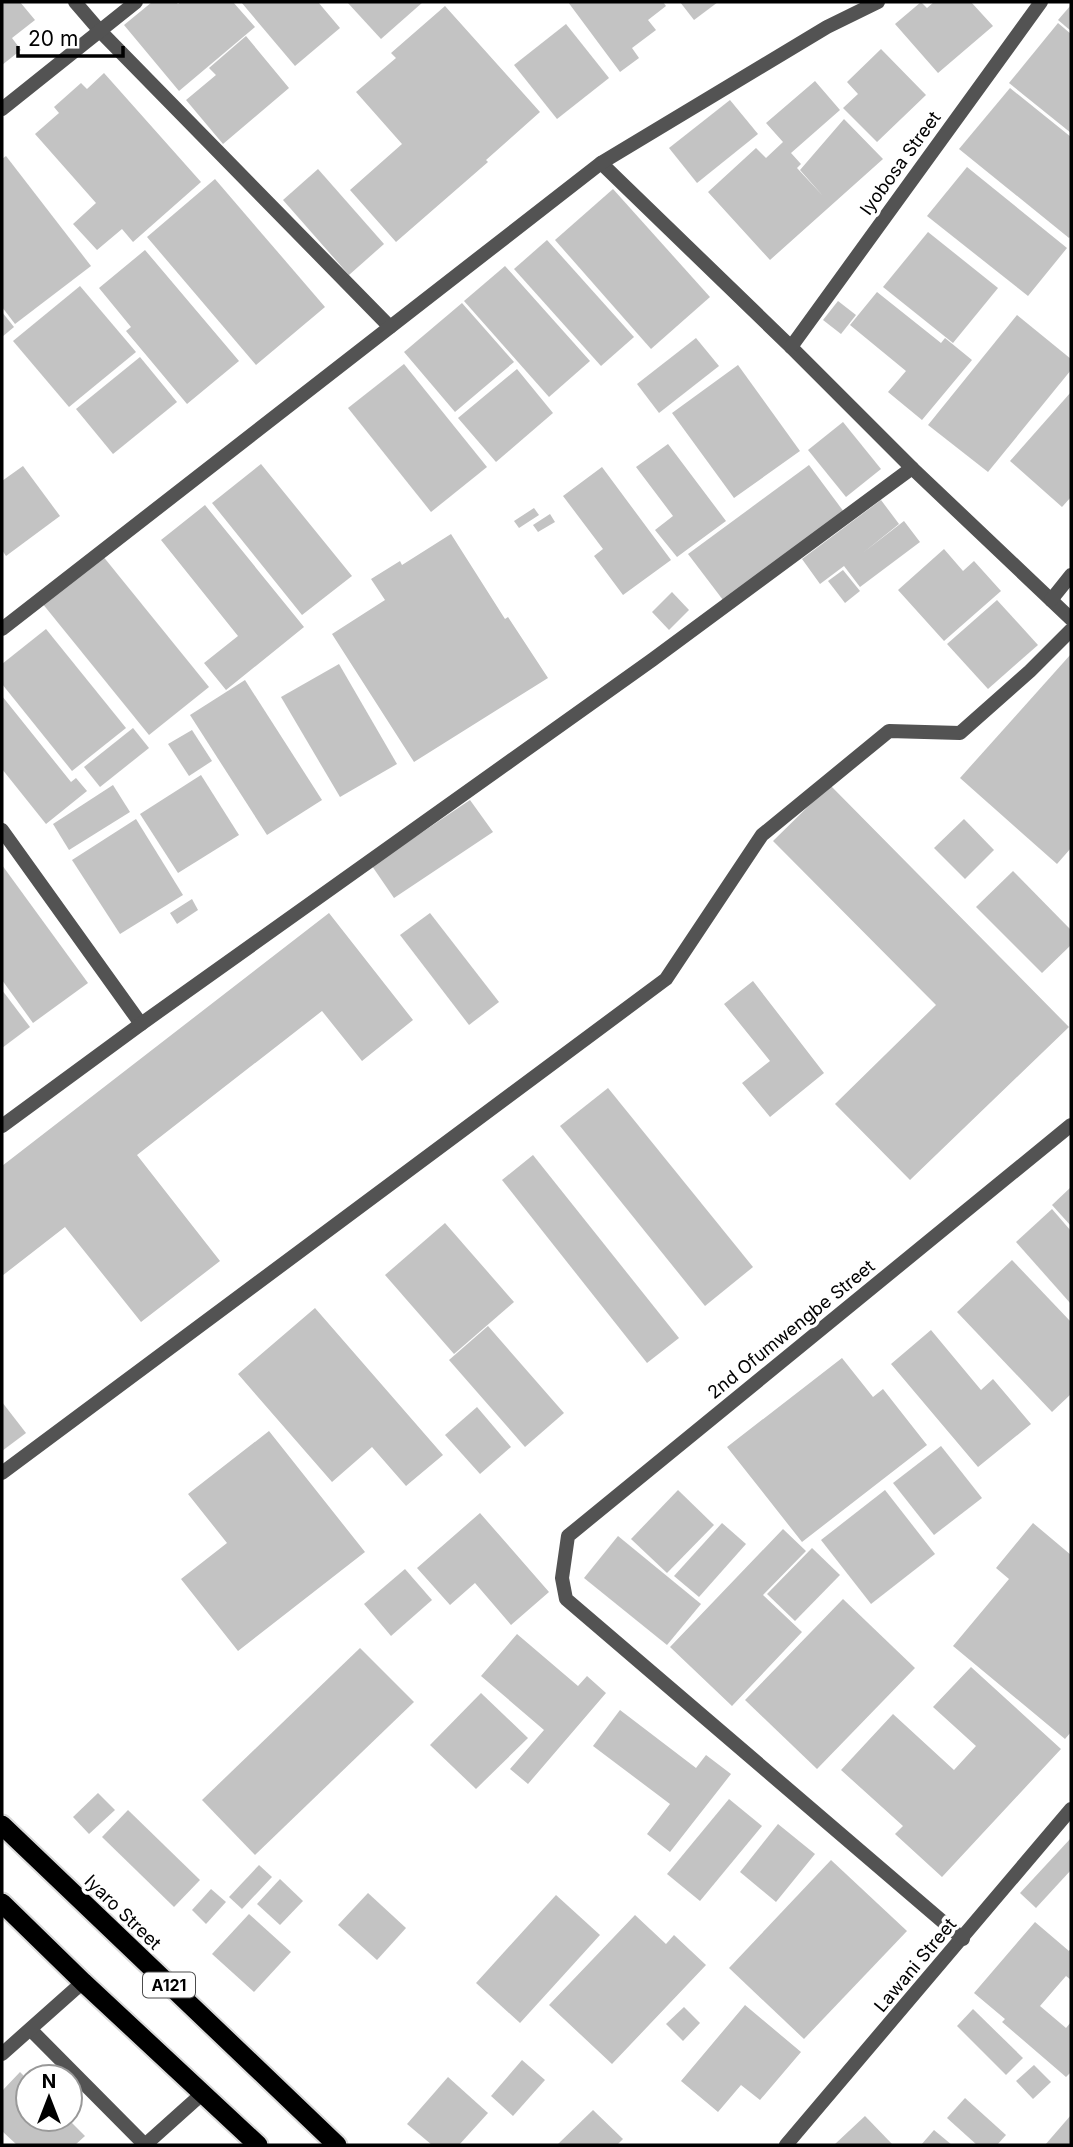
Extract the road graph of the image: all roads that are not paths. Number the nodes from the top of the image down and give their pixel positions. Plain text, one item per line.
1 (75, 2) edge
2 (136, 2) edge
3 (878, 2) edge
4 (1041, 2) edge
5 (100, 31) junction
6 (2, 109) edge
7 (601, 163) junction
8 (390, 327) junction
9 (791, 348) junction
10 (912, 468) junction
11 (1071, 575) edge
12 (1051, 600) junction
13 (1071, 619) edge
14 (2, 629) edge
15 (1071, 630) edge
16 (2, 830) edge
17 (141, 1024) junction
18 (1071, 1125) edge
19 (2, 1126) edge
20 (2, 1474) edge
21 (1071, 1809) edge
22 (2, 1825) edge
23 (2, 1903) edge
24 (963, 1939) junction
25 (83, 1982) junction
26 (31, 2030) junction
27 (2, 2054) edge
28 (203, 2093) junction
29 (145, 2145) edge
30 (258, 2145) edge
31 (337, 2145) edge
32 (786, 2145) edge

1 - 5 street
2 - 5 street
3 - 7 street
4 - 9 street, Iyobosa Street
5 - 6 street
5 - 8 street
7 - 8 street
7 - 9 street
8 - 14 street
9 - 10 street
10 - 12 street
10 - 17 street
11 - 12 street
12 - 13 street
15 - 20 street
16 - 17 street
17 - 19 street
18 - 24 street, 2nd Ofumwengbe Street
21 - 24 street, Lawani Street
22 - 31 highway, Iyaro Street / A121
23 - 25 highway
24 - 32 street, Lawani Street
25 - 26 street
25 - 28 highway
26 - 27 street
26 - 29 street
28 - 29 street
28 - 30 highway

